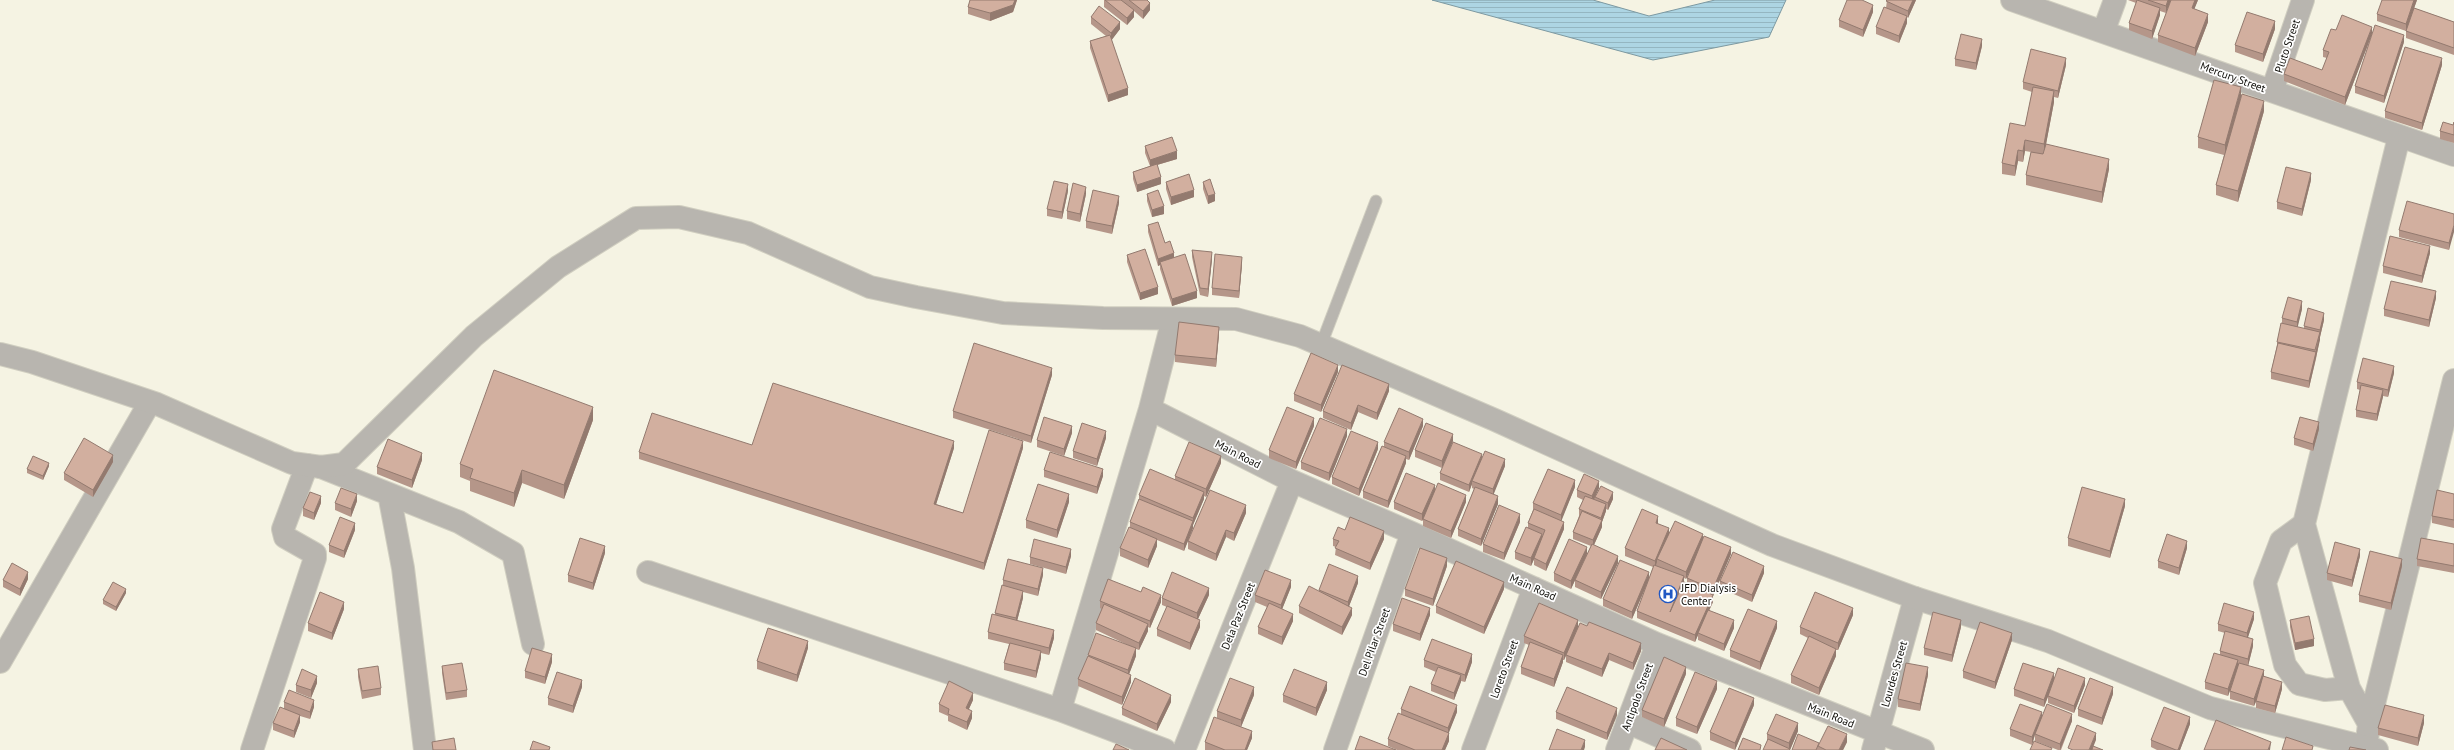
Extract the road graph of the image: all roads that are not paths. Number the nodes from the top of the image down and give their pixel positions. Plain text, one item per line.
1 (2012, 0) edge
2 (2115, 0) edge
3 (2303, 0) edge
4 (2071, 10) edge
5 (2104, 30) junction
6 (2272, 91) junction
7 (2399, 137) junction
8 (2454, 154) edge
9 (1376, 201) dead end
10 (1173, 319) junction
11 (1321, 345) junction
12 (0, 354) edge
13 (2454, 380) edge
14 (150, 402) junction
15 (1150, 409) junction
16 (314, 466) junction
17 (1292, 482) junction
18 (389, 494) junction
19 (2304, 524) junction
20 (1412, 533) junction
21 (648, 572) dead end
22 (1534, 588) junction
23 (1915, 598) junction
24 (533, 644) dead end
25 (1657, 644) junction
26 (0, 662) edge
27 (2349, 688) junction
28 (1060, 710) junction
29 (1627, 722) junction
30 (2369, 724) junction
31 (1875, 742) edge
32 (2371, 749) edge
33 (252, 750) edge
34 (425, 750) edge
35 (1165, 750) edge
36 (1184, 750) edge
37 (1335, 750) edge
38 (1474, 750) edge
39 (1618, 750) edge
40 (1690, 750) edge
41 (1923, 750) edge

1 - 4 street, Mercury Street
2 - 5 street
3 - 6 street, Pluto Street
4 - 5 street, Mercury Street
5 - 6 street, Mercury Street
6 - 7 street, Mercury Street
7 - 8 street, Mercury Street
7 - 19 street
9 - 11 lane
10 - 11 street
10 - 15 street
10 - 16 street
11 - 23 street
12 - 14 street
13 - 30 street
14 - 16 street
14 - 26 street
15 - 17 street, Main Road
15 - 28 street
16 - 18 street
16 - 33 street
17 - 20 street, Main Road
17 - 36 street, Dela Paz Street
18 - 24 street
18 - 34 street
19 - 27 street
19 - 27 street
20 - 22 street, Main Road
20 - 37 street, Del Pilar Street
21 - 28 street
22 - 25 street, Main Road
22 - 38 street, Loreto Street
23 - 31 street, Lourdes Street
23 - 32 street
25 - 29 street, Antipolo Street
25 - 31 street, Main Road
27 - 30 street
28 - 35 street
29 - 39 street, Antipolo Street
29 - 40 street
30 - 32 street
31 - 41 street, Main Road

